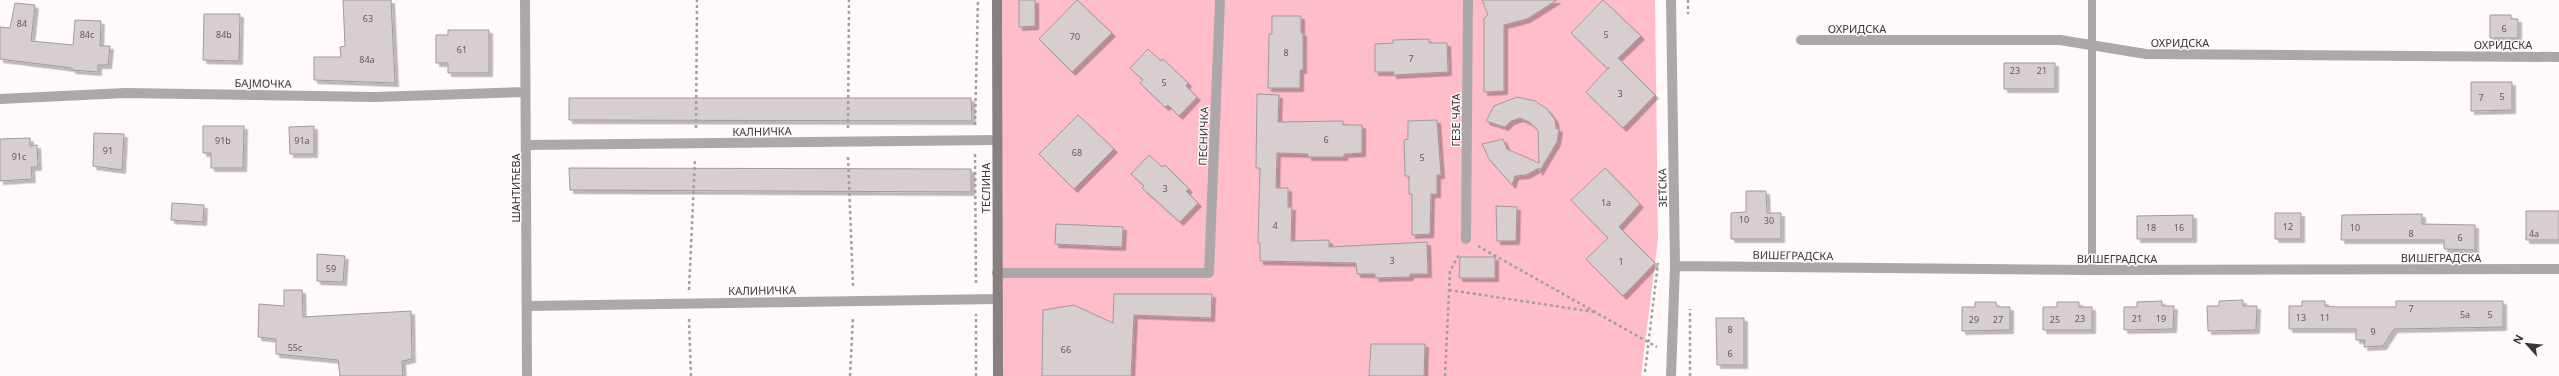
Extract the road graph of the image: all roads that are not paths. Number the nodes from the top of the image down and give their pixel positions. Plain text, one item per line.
1 (525, 0) edge
2 (997, 0) edge
3 (1220, 0) edge
4 (1468, 0) edge
5 (1671, 0) edge
6 (2092, 0) edge
7 (1801, 40) dead end
8 (2091, 44) junction
9 (2559, 57) edge
10 (525, 92) junction
11 (0, 99) edge
12 (997, 140) junction
13 (527, 145) junction
14 (1466, 239) road end
15 (1675, 266) junction
16 (2559, 269) edge
17 (2092, 270) junction
18 (997, 273) junction
19 (997, 299) junction
20 (528, 306) junction
21 (527, 376) edge
22 (998, 376) edge
23 (1671, 376) edge

1 - 10 street, ШАНТИЋЕВА
2 - 12 street, ТЕСЛИНА
3 - 18 street, ПЕСНИЧКА
4 - 14 street, ГЕЗЕ ЧАТА
5 - 15 street, ЗЕТСКА
6 - 8 lane
7 - 8 street, ОХРИДСКА
8 - 9 street, ОХРИДСКА
8 - 17 lane
10 - 11 street, БАЈМОЧКА
10 - 13 street, ШАНТИЋЕВА
12 - 13 street, КАЛНИЧКА
12 - 18 street, ТЕСЛИНА
13 - 20 street, ШАНТИЋЕВА
15 - 17 street, ВИШЕГРАДСКА
15 - 23 street, ЗЕТСКА
16 - 17 street, ВИШЕГРАДСКА
18 - 19 street, ТЕСЛИНА
19 - 20 street, КАЛИНИЧКА
19 - 22 street, ТЕСЛИНА
20 - 21 street, ШАНТИЋЕВА

